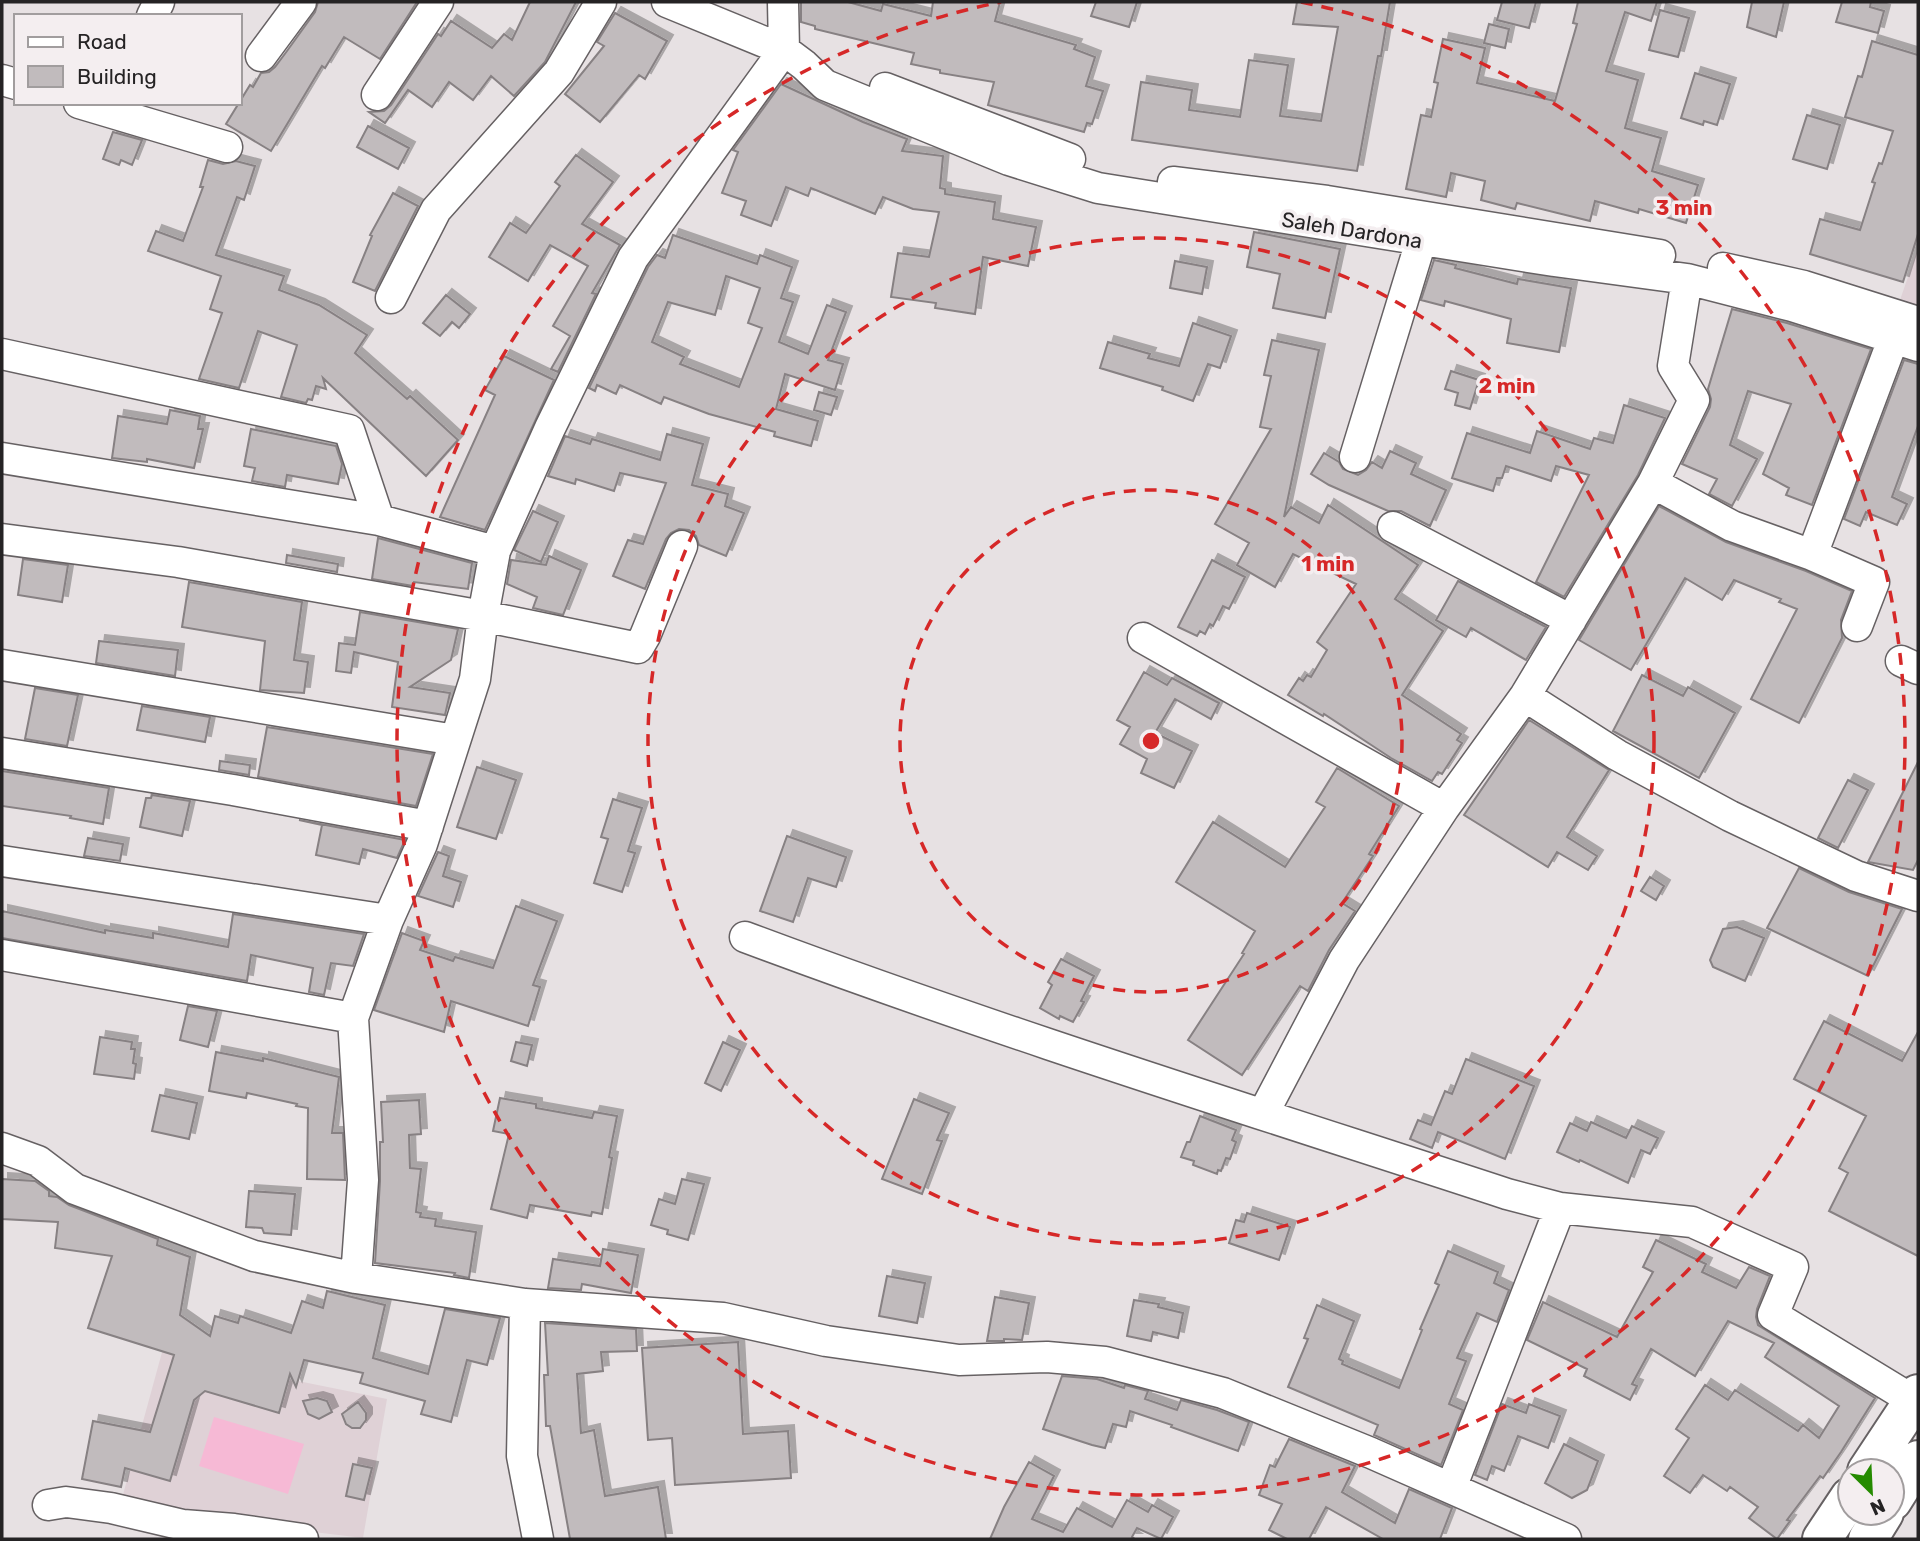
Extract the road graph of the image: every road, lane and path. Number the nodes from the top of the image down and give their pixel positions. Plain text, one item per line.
1 (301, 2) edge
2 (439, 2) edge
3 (601, 2) edge
4 (667, 2) edge
5 (783, 2) edge
6 (261, 56) dead end
7 (794, 57) junction
8 (377, 95) dead end
9 (86, 105) edge
10 (227, 148) dead end
11 (1421, 241) junction
12 (1686, 279) junction
13 (391, 298) dead end
14 (1910, 335) edge
15 (2, 354) edge
16 (1355, 457) dead end
17 (2, 458) edge
18 (1653, 483) junction
19 (379, 520) junction
20 (1393, 527) dead end
21 (2, 539) edge
22 (682, 546) dead end
23 (495, 551) junction
24 (1812, 555) junction
25 (483, 616) junction
26 (1571, 620) junction
27 (1857, 626) dead end
28 (1143, 638) dead end
29 (2, 665) edge
30 (1525, 696) junction
31 (455, 740) junction
32 (2, 753) edge
33 (1444, 808) junction
34 (428, 826) junction
35 (2, 861) edge
36 (1918, 896) edge
37 (388, 920) junction
38 (745, 937) dead end
39 (2, 954) edge
40 (353, 1018) junction
41 (1263, 1114) junction
42 (2, 1148) edge
43 (1560, 1208) junction
44 (356, 1278) junction
45 (525, 1304) junction
46 (1916, 1397) edge
47 (1876, 1457) edge
48 (1918, 1460) edge
49 (1906, 1479) edge
50 (1451, 1488) junction
51 (48, 1506) dead end
52 (1836, 1518) edge
53 (303, 1539) edge
54 (538, 1539) edge
55 (1566, 1539) edge
56 (1822, 1539) edge

1 - 6 street
2 - 8 street
3 - 13 street
4 - 7 street, Saleh Dardona
5 - 7 street
7 - 11 street, Saleh Dardona
7 - 14 street, Saleh Dardona
7 - 23 street
9 - 10 street
11 - 12 street, Saleh Dardona
11 - 16 street
12 - 14 street, Saleh Dardona
12 - 18 street
14 - 24 street
15 - 19 street
17 - 19 street
18 - 24 street
18 - 26 street
19 - 23 street
20 - 26 street
21 - 25 street
22 - 25 street
23 - 25 street
24 - 27 street
25 - 31 street
26 - 30 street
28 - 33 street
29 - 31 street
30 - 33 street
30 - 36 street
31 - 34 street
32 - 34 street
33 - 41 street
34 - 37 street
35 - 37 street
37 - 40 street
38 - 41 street
39 - 40 street
40 - 44 street
41 - 43 street
42 - 44 street
43 - 46 street
43 - 50 street
44 - 45 street
45 - 50 street
45 - 54 street
46 - 47 highway
48 - 49 highway
50 - 55 street
51 - 53 street
52 - 56 highway

